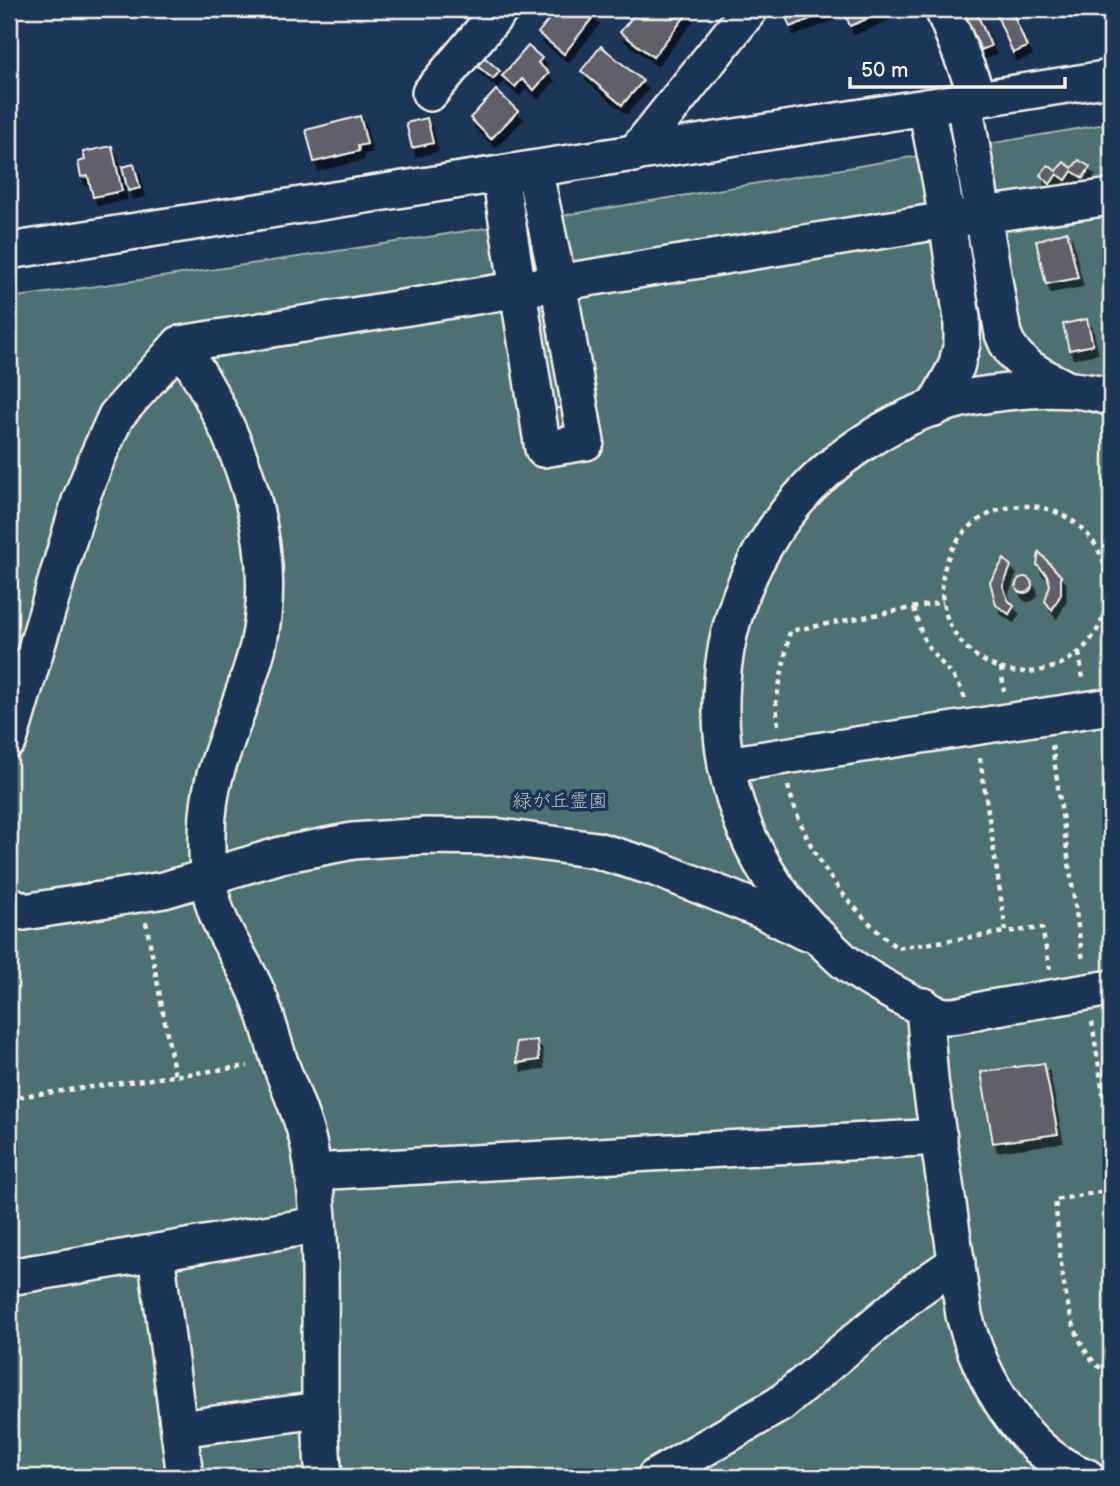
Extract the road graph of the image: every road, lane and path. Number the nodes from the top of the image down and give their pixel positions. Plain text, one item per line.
1 (501, 9) edge
2 (943, 9) edge
3 (738, 13) edge
4 (1111, 78) edge
5 (430, 93) dead end
6 (972, 100) junction
7 (926, 107) junction
8 (634, 154) junction
9 (534, 169) junction
10 (500, 175) junction
11 (1111, 197) edge
12 (982, 215) junction
13 (947, 220) junction
14 (9, 251) edge
15 (558, 282) junction
16 (518, 288) junction
17 (180, 344) junction
18 (1073, 392) junction
19 (1111, 398) edge
20 (934, 408) junction
21 (1109, 580) edge
22 (914, 607) dead end
23 (1111, 706) edge
24 (1048, 716) junction
25 (975, 727) junction
26 (9, 740) edge
27 (726, 765) junction
28 (210, 878) junction
29 (140, 894) junction
30 (14, 911) edge
31 (824, 942) junction
32 (1085, 993) edge
33 (924, 1006) junction
34 (280, 1062) junction
35 (175, 1076) junction
36 (9, 1098) edge
37 (939, 1137) junction
38 (1111, 1145) edge
39 (313, 1172) junction
40 (1111, 1190) edge
41 (317, 1225) junction
42 (156, 1252) junction
43 (957, 1262) junction
44 (9, 1277) edge
45 (1111, 1375) edge
46 (319, 1410) junction
47 (179, 1429) junction
48 (1042, 1466) edge
49 (667, 1474) edge
50 (185, 1477) edge
51 (324, 1477) edge
52 (1087, 1477) edge

1 - 5 street
2 - 6 street
3 - 8 street
4 - 6 street
6 - 7 street
6 - 12 street
7 - 8 street
7 - 13 street
8 - 9 street
9 - 10 street
9 - 15 street
10 - 14 street
10 - 16 street
11 - 12 street
12 - 13 street
12 - 18 street
13 - 15 street
13 - 20 street
15 - 16 street
15 - 16 street
16 - 17 street
17 - 26 street
17 - 28 street
18 - 19 street
18 - 20 street
20 - 27 street
21 - 21 path
22 - 25 path
23 - 24 street
24 - 25 street
24 - 32 path
25 - 27 street
25 - 32 path
27 - 31 street
28 - 29 street
28 - 31 street
28 - 34 street
29 - 30 street
29 - 35 path
31 - 33 street
32 - 33 street
32 - 38 path
33 - 37 street
34 - 35 path
34 - 39 street
35 - 36 path
37 - 39 street
37 - 43 street
39 - 41 street
40 - 45 path
41 - 42 street
41 - 46 street
42 - 44 street
42 - 47 street
43 - 48 street
43 - 49 street
46 - 47 street
46 - 51 street
47 - 50 street
48 - 52 street

